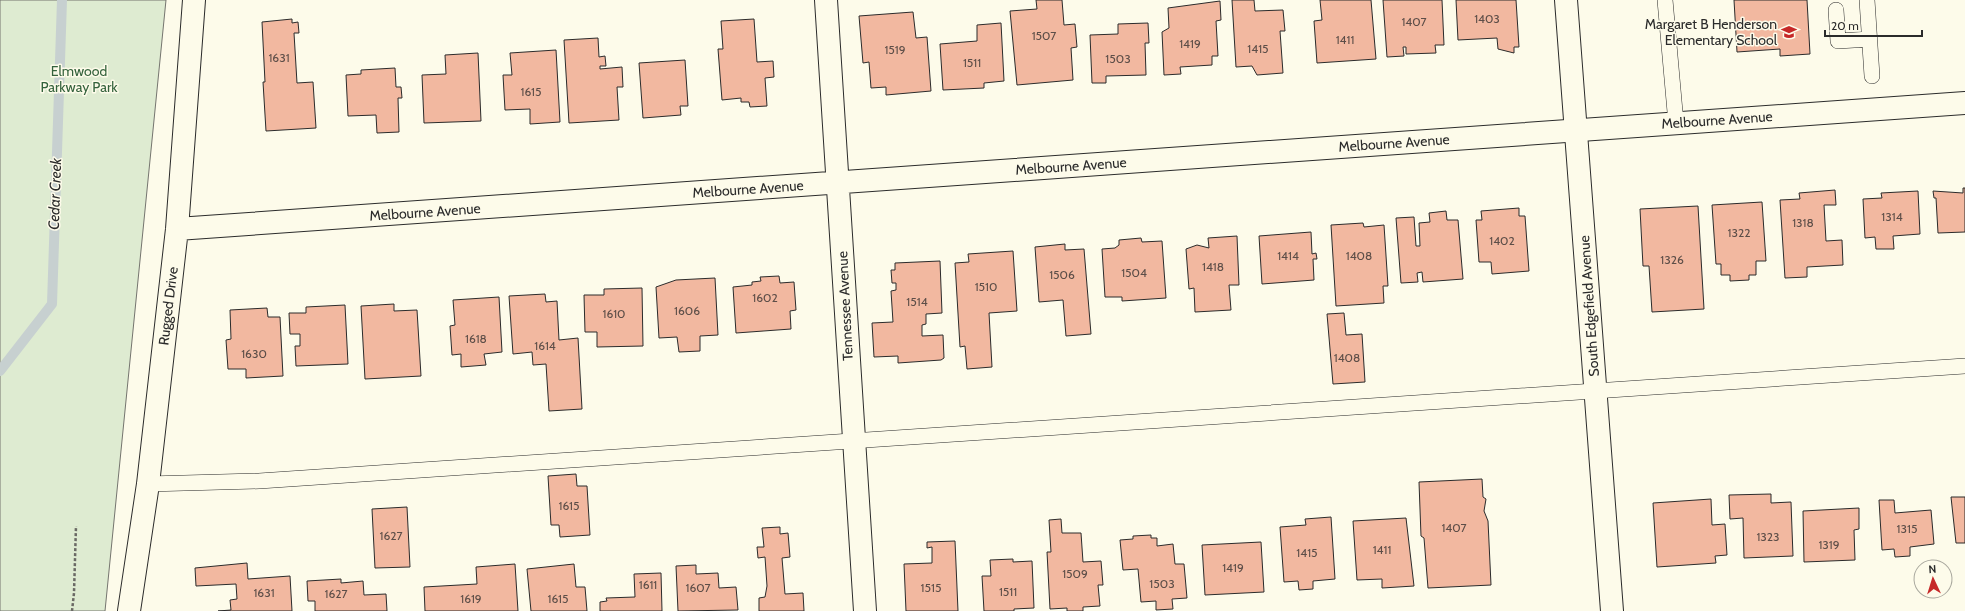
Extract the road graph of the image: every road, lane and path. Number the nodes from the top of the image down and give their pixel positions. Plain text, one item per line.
1 (194, 0) edge
2 (826, 0) edge
3 (1566, 0) edge
4 (1665, 0) edge
5 (1867, 0) edge
6 (1836, 10) dead end
7 (1870, 39) junction
8 (1872, 76) dead end
9 (1965, 103) edge
10 (1676, 123) junction
11 (1576, 130) junction
12 (838, 183) junction
13 (177, 229) junction
14 (1965, 366) edge
15 (1595, 392) junction
16 (853, 442) junction
17 (148, 484) junction
18 (76, 526) dead end
19 (72, 611) edge
20 (129, 611) edge
21 (865, 611) edge
22 (1612, 611) edge

1 - 13 street, Rugged Drive
2 - 12 street, Tennessee Avenue
3 - 11 street, South Edgefield Avenue
4 - 10 lane
5 - 7 lane
6 - 7 lane
7 - 8 lane
9 - 10 street, Melbourne Avenue
10 - 11 street, Melbourne Avenue
11 - 12 street, Melbourne Avenue
11 - 15 street, South Edgefield Avenue
12 - 13 street, Melbourne Avenue
12 - 16 street, Tennessee Avenue
13 - 17 street, Rugged Drive
14 - 15 lane
15 - 16 lane
15 - 22 street, South Edgefield Avenue
16 - 17 lane
16 - 21 street, Tennessee Avenue
17 - 20 street, Rugged Drive
18 - 19 path

